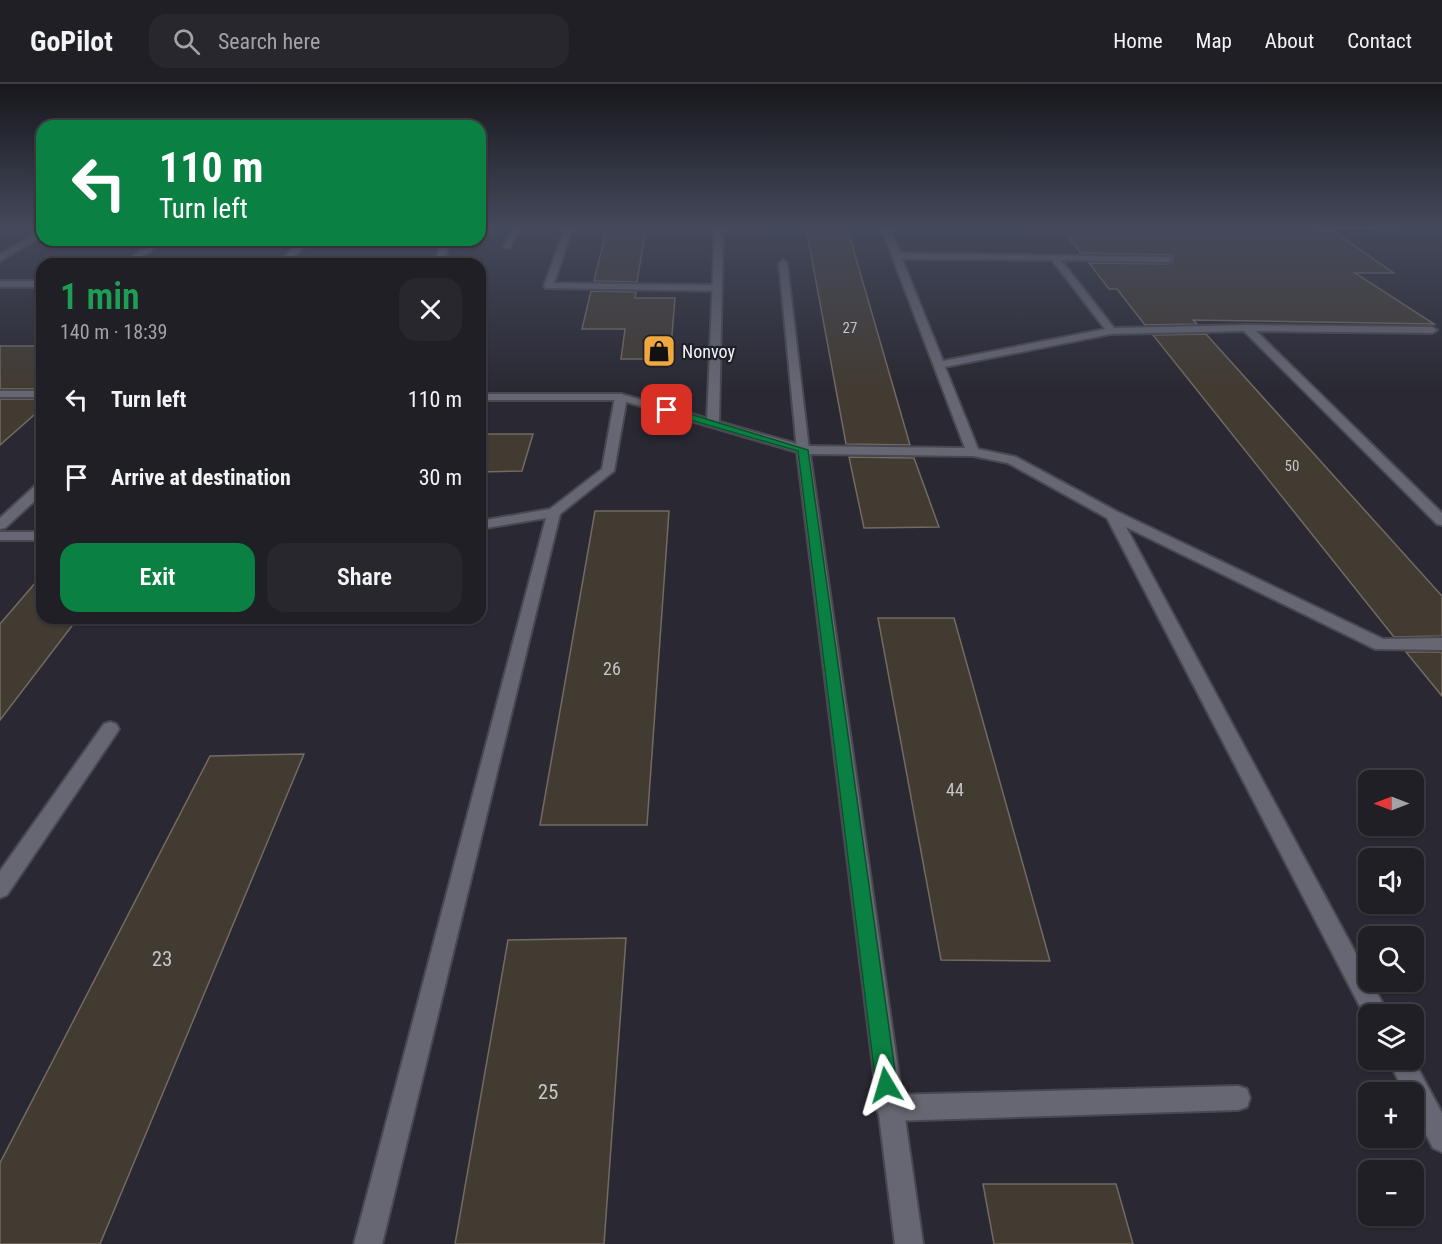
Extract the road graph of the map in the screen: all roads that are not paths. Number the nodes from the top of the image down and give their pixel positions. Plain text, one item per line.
1 (551, 281) edge
2 (717, 281) edge
3 (785, 281) edge
4 (906, 281) edge
5 (1073, 281) edge
6 (0, 284) edge
7 (36, 284) edge
8 (717, 288) junction
9 (1247, 328) junction
10 (1432, 330) dead end
11 (1111, 331) junction
12 (938, 365) junction
13 (0, 394) edge
14 (36, 394) edge
15 (486, 397) edge
16 (621, 397) junction
17 (713, 423) junction
18 (803, 450) junction
19 (974, 452) junction
20 (36, 492) edge
21 (554, 512) junction
22 (1113, 515) junction
23 (1442, 521) edge
24 (486, 524) edge
25 (0, 525) edge
26 (0, 536) edge
27 (36, 536) edge
28 (1442, 644) edge
29 (110, 729) dead end
30 (0, 888) edge
31 (1371, 1004) edge
32 (1406, 1070) edge
33 (1238, 1098) dead end
34 (890, 1108) junction
35 (1442, 1139) edge
36 (368, 1244) edge
37 (909, 1244) edge

1 - 8 street
2 - 8 street
3 - 18 street
4 - 12 street
5 - 11 street
6 - 7 street
8 - 17 street
9 - 10 street
9 - 11 street
9 - 23 street
11 - 12 street
12 - 19 street
13 - 14 street
15 - 16 street
16 - 17 street
16 - 21 street
17 - 18 street
18 - 19 street
18 - 34 street
19 - 22 street
20 - 25 street
21 - 24 street
21 - 36 street
22 - 28 street
22 - 31 street
26 - 27 street
29 - 30 street
32 - 35 street
33 - 34 street
34 - 37 street

